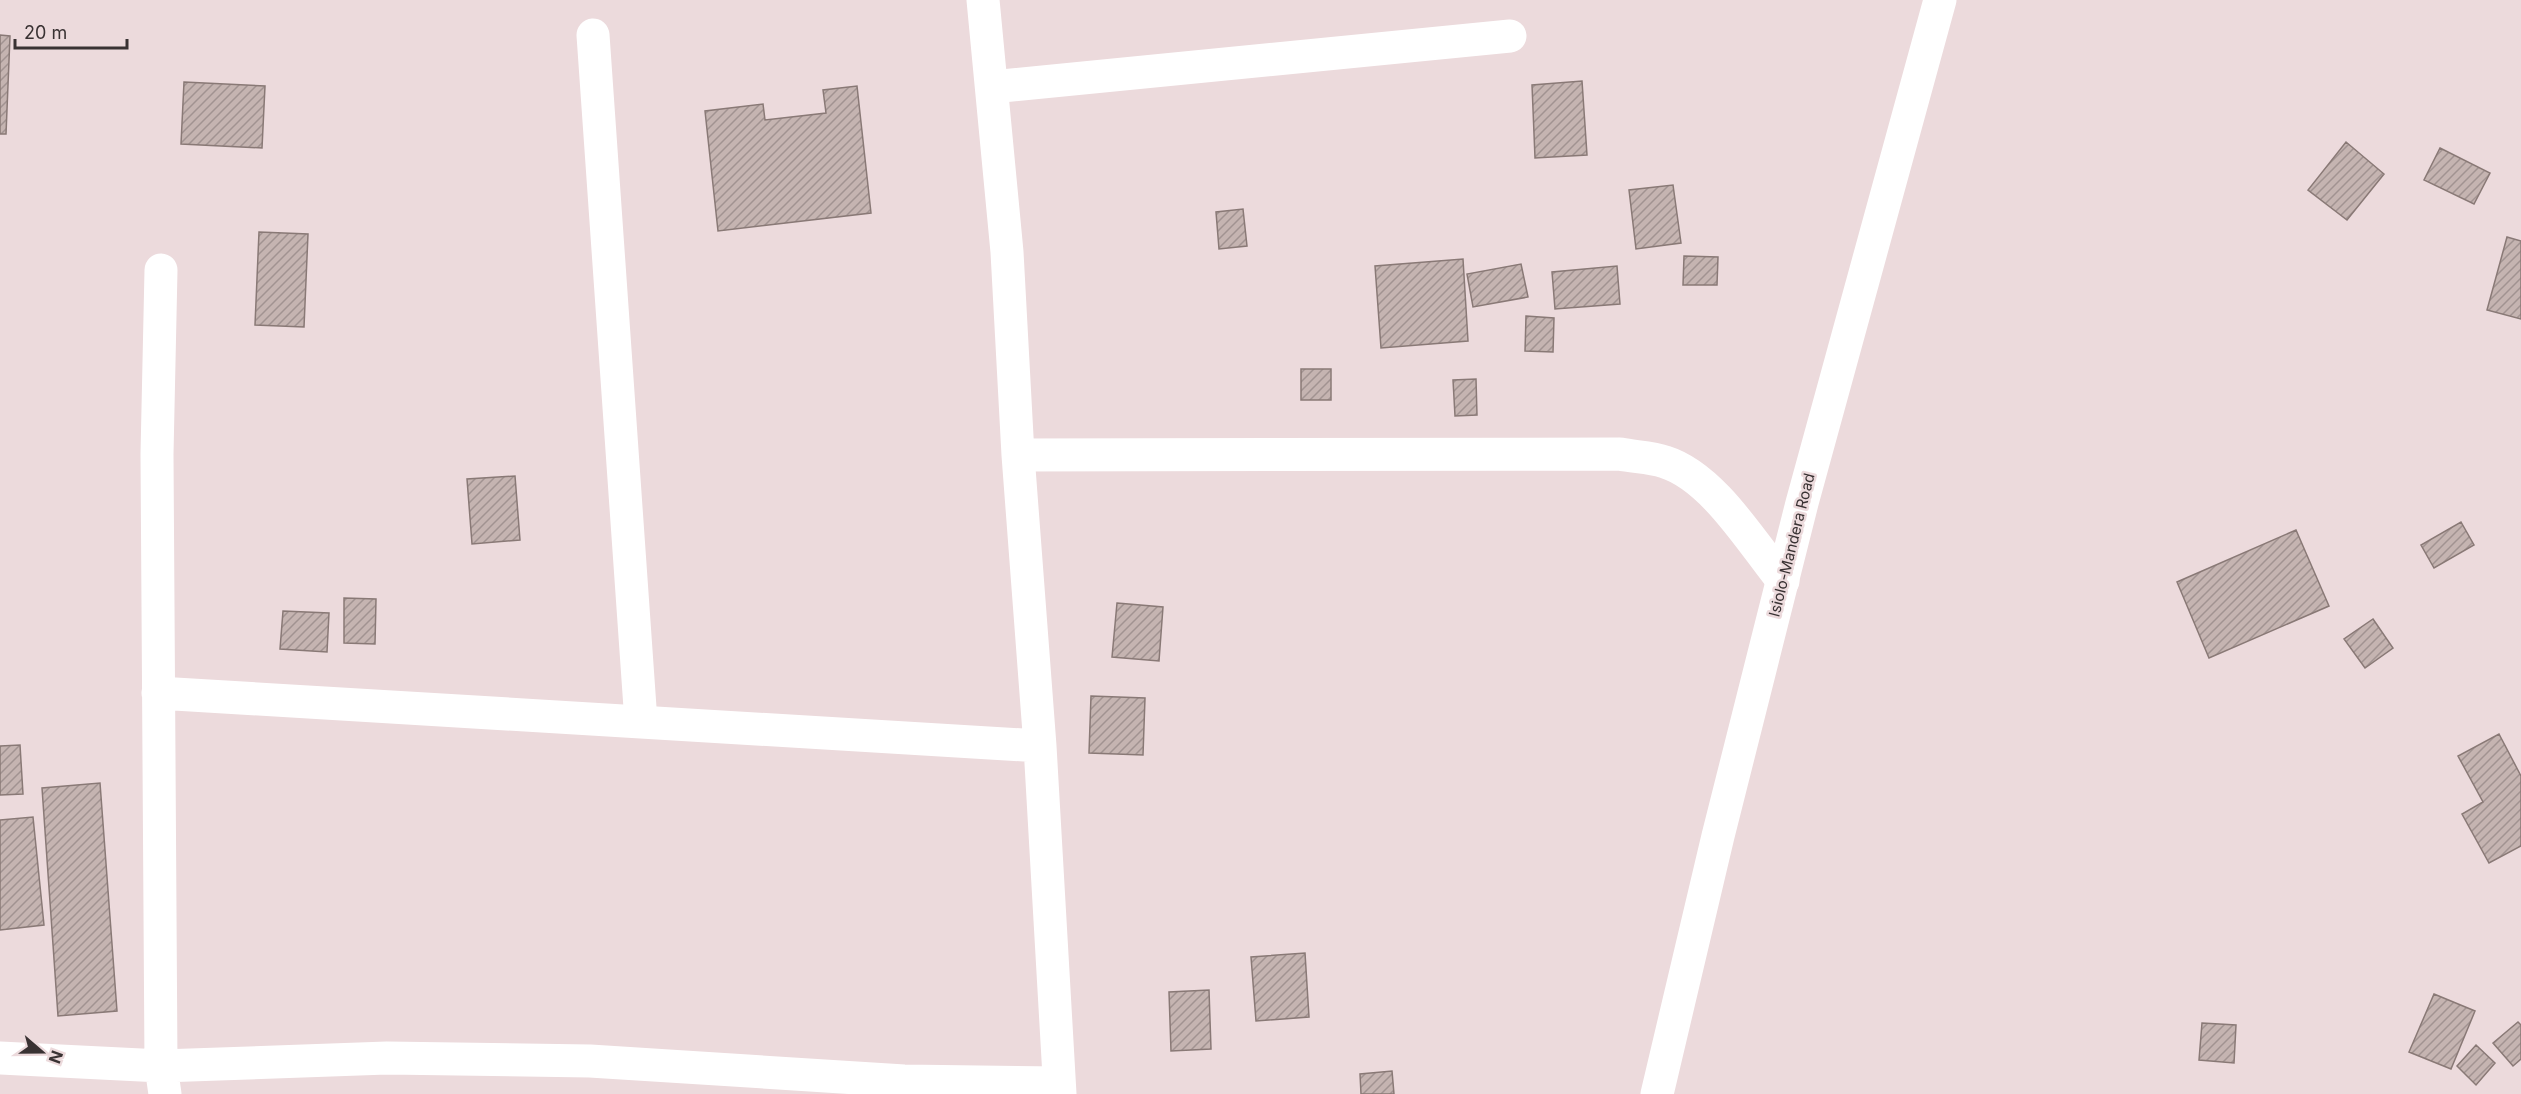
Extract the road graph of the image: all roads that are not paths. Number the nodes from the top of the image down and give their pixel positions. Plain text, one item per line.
1 (983, 0) edge
2 (1937, 11) edge
3 (593, 35) dead end
4 (1510, 36) dead end
5 (992, 87) junction
6 (161, 270) dead end
7 (1018, 455) junction
8 (1783, 581) junction
9 (158, 693) junction
10 (641, 722) junction
11 (1040, 746) junction
12 (0, 1058) edge
13 (163, 1080) edge
14 (1060, 1088) edge
15 (1658, 1094) edge

1 - 5 main road
2 - 8 main road, Isiolo-Mandera Road
3 - 10 main road
4 - 5 main road
5 - 7 main road
6 - 9 main road
7 - 8 main road
7 - 11 main road
8 - 15 main road, Isiolo-Mandera Road
9 - 10 main road
9 - 13 main road
10 - 11 main road
11 - 14 main road
12 - 13 main road
13 - 14 main road

